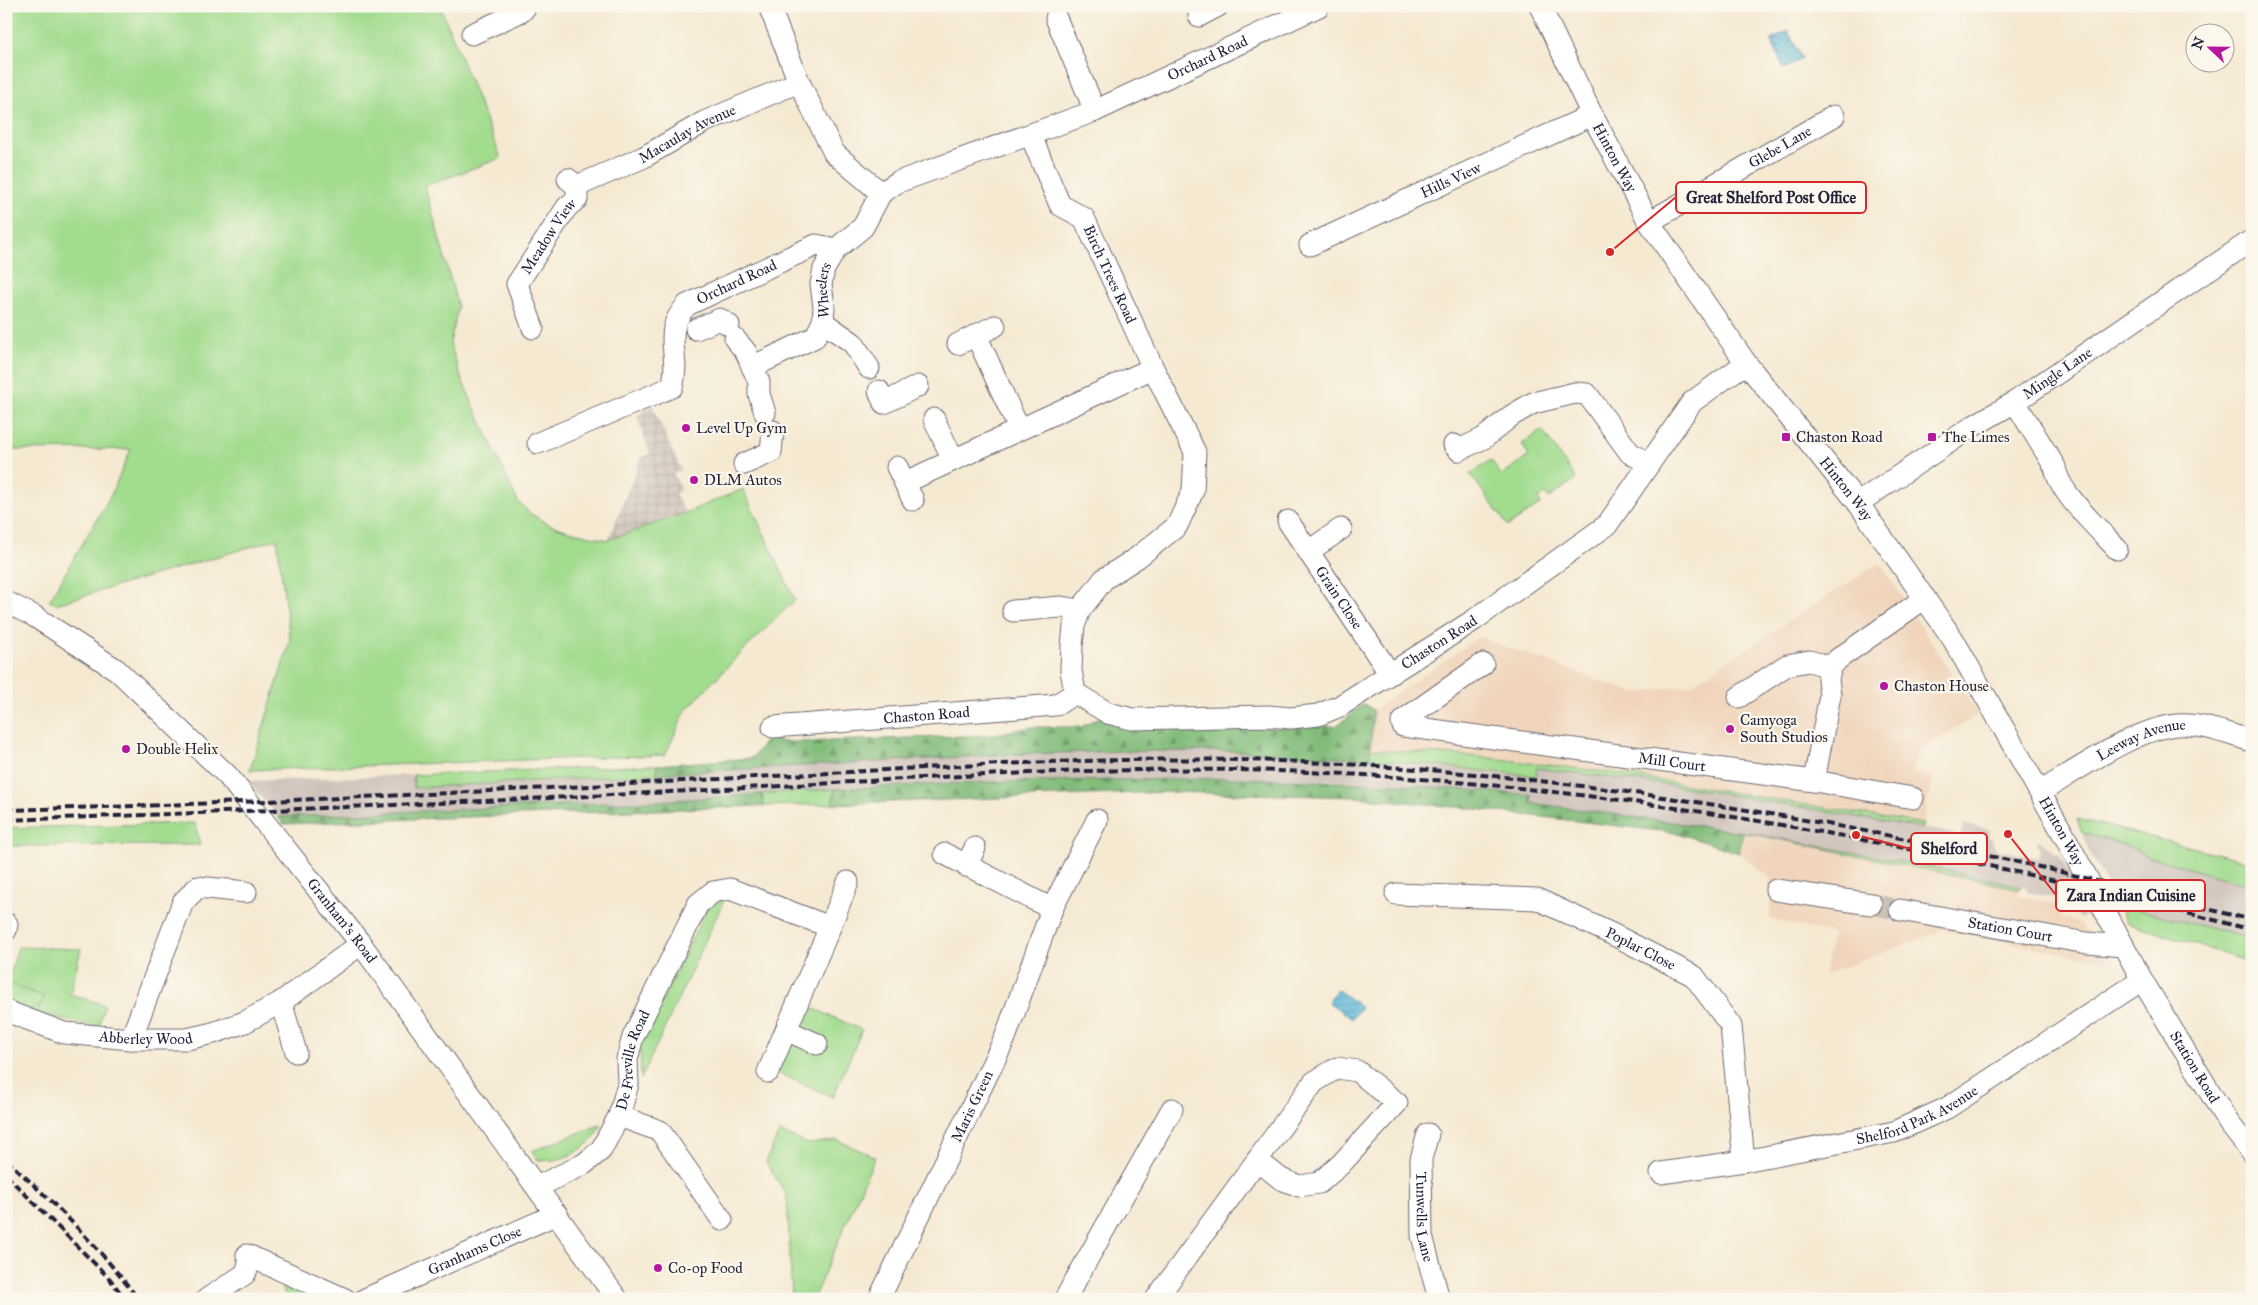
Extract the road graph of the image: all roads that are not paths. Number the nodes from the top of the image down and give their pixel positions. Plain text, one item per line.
1 (526, 6) edge
2 (769, 6) edge
3 (1218, 6) edge
4 (1540, 6) edge
5 (1317, 7) edge
6 (1199, 16) dead end
7 (1056, 18) dead end
8 (472, 34) dead end
9 (799, 82) junction
10 (1095, 112) junction
11 (1592, 115) junction
12 (1834, 116) dead end
13 (1031, 136) junction
14 (571, 182) joint
15 (881, 193) junction
16 (1649, 222) junction
17 (2252, 240) edge
18 (1310, 245) dead end
19 (836, 249) junction
20 (823, 322) junction
21 (533, 328) dead end
22 (696, 329) dead end
23 (976, 335) dead end
24 (744, 353) junction
25 (1746, 363) junction
26 (869, 368) dead end
27 (1153, 368) junction
28 (918, 386) dead end
29 (879, 391) dead end
30 (2015, 402) junction
31 (934, 419) dead end
32 (1019, 429) junction
33 (538, 443) dead end
34 (1454, 445) dead end
35 (953, 460) junction
36 (1648, 463) junction
37 (744, 464) dead end
38 (905, 483) dead end
39 (1858, 503) junction
40 (1288, 521) dead end
41 (1341, 529) dead end
42 (2117, 549) dead end
43 (1309, 551) junction
44 (1925, 598) junction
45 (6, 602) edge
46 (1080, 610) junction
47 (1013, 611) dead end
48 (1483, 664) dead end
49 (1831, 667) junction
50 (1390, 674) junction
51 (1075, 693) junction
52 (1739, 697) dead end
53 (773, 727) dead end
54 (2252, 741) edge
55 (1814, 781) junction
56 (2040, 792) junction
57 (1913, 798) dead end
58 (1097, 820) dead end
59 (945, 854) dead end
60 (848, 882) dead end
61 (1776, 890) dead end
62 (246, 892) dead end
63 (1396, 894) dead end
64 (1871, 904) tunnel mouth
65 (1052, 909) junction
66 (1900, 910) tunnel mouth
67 (830, 927) junction
68 (361, 944) junction
69 (2123, 946) junction
70 (2142, 980) junction
71 (281, 1002) junction
72 (6, 1011) edge
73 (786, 1030) junction
74 (131, 1039) junction
75 (817, 1044) dead end
76 (296, 1052) dead end
77 (768, 1072) dead end
78 (1172, 1109) dead end
79 (619, 1116) junction
80 (1428, 1134) dead end
81 (2252, 1153) edge
82 (1257, 1160) junction
83 (1744, 1160) junction
84 (1661, 1173) dead end
85 (537, 1187) junction
86 (557, 1214) junction
87 (722, 1220) dead end
88 (207, 1299) edge
89 (345, 1299) edge
90 (366, 1299) edge
91 (617, 1299) edge
92 (878, 1299) edge
93 (1065, 1299) edge
94 (1156, 1299) edge
95 (1439, 1299) edge

1 - 8 street
2 - 9 street
3 - 6 street
4 - 11 street, Hinton Way
5 - 10 street, Orchard Road
7 - 10 street
9 - 14 street, Macaulay Avenue
9 - 15 street
10 - 13 street, Orchard Road
11 - 16 street, Hinton Way
11 - 18 street, Hills View
12 - 16 street, Glebe Lane
13 - 15 street, Orchard Road
13 - 27 street, Birch Trees Road
14 - 21 street, Meadow View
15 - 19 street, Wheelers
16 - 25 street, Hinton Way
17 - 30 street, Mingle Lane
19 - 20 street, Wheelers
19 - 33 street, Orchard Road
20 - 24 street, Wheelers
20 - 26 street
22 - 24 street
23 - 32 street
24 - 37 street
25 - 36 street, Chaston Road
25 - 39 street, Hinton Way
27 - 32 street
27 - 46 street, Birch Trees Road
28 - 29 street
30 - 39 street, Mingle Lane
30 - 42 street
31 - 35 street
32 - 35 street
34 - 36 street
35 - 38 street
36 - 50 street, Chaston Road
39 - 44 street, Hinton Way
40 - 43 street, Grain Close
41 - 43 street
43 - 50 street, Grain Close
44 - 49 street
44 - 56 street, Hinton Way
45 - 68 street, Granham's Road
46 - 47 street
46 - 51 street
48 - 55 street, Mill Court
49 - 52 street
49 - 55 street
50 - 51 street, Chaston Road
51 - 53 street, Chaston Road
54 - 56 street, Leeway Avenue
55 - 57 street
56 - 69 street, Hinton Way
58 - 65 street, Maris Green
59 - 65 street
60 - 67 street
61 - 64 street
62 - 74 street
63 - 83 street, Poplar Close
65 - 92 street, Maris Green
66 - 69 street, Station Court
67 - 73 street
67 - 79 street, De Freville Road
68 - 71 street, Abberley Wood
68 - 85 street, Granham's Road
69 - 70 street, Hinton Way
70 - 81 street, Station Road
70 - 83 street, Shelford Park Avenue
71 - 74 street, Abberley Wood
71 - 76 street
72 - 74 street, Abberley Wood
73 - 75 street
73 - 77 street
78 - 93 street
79 - 85 street, De Freville Road
79 - 87 street
80 - 95 street, Tunwells Lane
82 - 82 street
82 - 94 street
83 - 84 street, Shelford Park Avenue
85 - 86 street, Granham's Road
86 - 90 street, Granhams Close
86 - 91 street, Granham's Road
88 - 89 street

